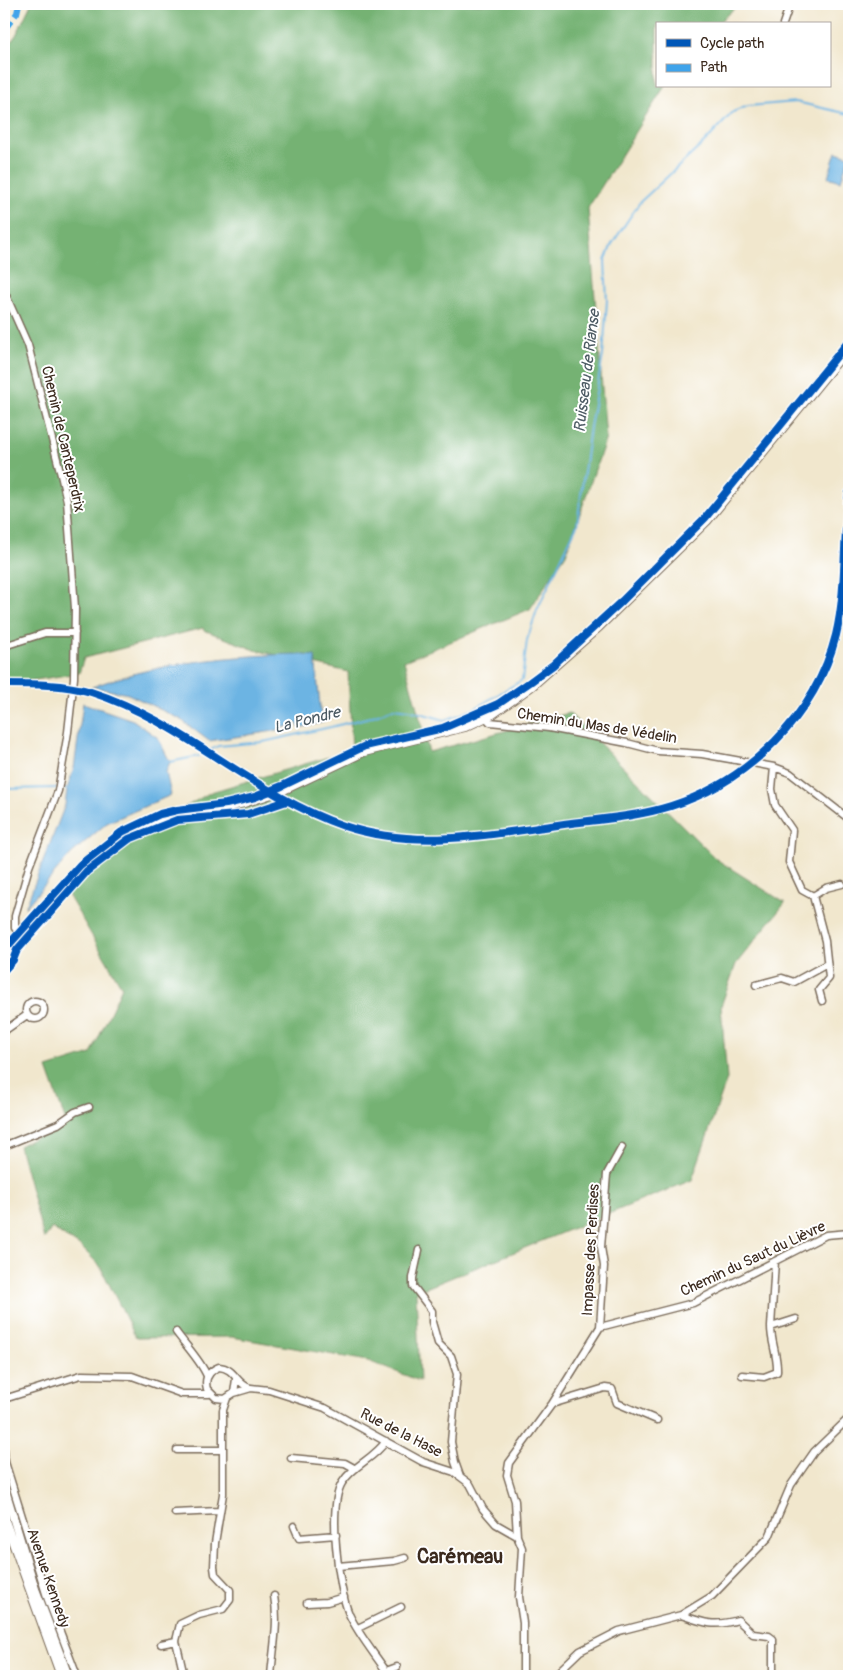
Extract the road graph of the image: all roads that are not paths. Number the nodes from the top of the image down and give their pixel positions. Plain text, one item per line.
1 (790, 4) edge
2 (784, 22) edge
3 (4, 291) edge
4 (849, 347) edge
5 (75, 634) junction
6 (4, 646) edge
7 (488, 714) junction
8 (774, 767) junction
9 (849, 819) edge
10 (842, 884) dead end
11 (813, 896) junction
12 (24, 934) junction
13 (4, 956) edge
14 (827, 964) junction
15 (756, 985) dead end
16 (822, 1001) dead end
17 (27, 1015) dead end
18 (4, 1031) edge
19 (90, 1106) dead end
20 (4, 1146) edge
21 (622, 1147) dead end
22 (849, 1233) edge
23 (419, 1250) dead end
24 (775, 1261) junction
25 (796, 1319) dead end
26 (600, 1327) junction
27 (771, 1327) junction
28 (176, 1332) dead end
29 (204, 1367) junction
30 (213, 1370) junction
31 (742, 1375) dead end
32 (207, 1376) junction
33 (236, 1379) junction
34 (206, 1385) junction
35 (251, 1388) junction
36 (234, 1393) junction
37 (195, 1394) junction
38 (209, 1394) junction
39 (216, 1398) junction
40 (227, 1398) junction
41 (4, 1400) edge
42 (552, 1404) junction
43 (223, 1410) junction
44 (849, 1418) edge
45 (657, 1420) dead end
46 (386, 1442) junction
47 (4, 1450) edge
48 (177, 1450) dead end
49 (223, 1450) junction
50 (291, 1458) dead end
51 (354, 1468) junction
52 (460, 1476) junction
53 (4, 1487) edge
54 (219, 1511) junction
55 (175, 1513) dead end
56 (4, 1518) edge
57 (294, 1526) dead end
58 (336, 1535) junction
59 (517, 1536) junction
60 (405, 1558) dead end
61 (338, 1566) junction
62 (274, 1596) dead end
63 (344, 1597) junction
64 (307, 1603) dead end
65 (401, 1607) dead end
66 (681, 1615) junction
67 (358, 1628) junction
68 (176, 1641) junction
69 (161, 1644) dead end
70 (397, 1667) dead end
71 (387, 1674) edge
72 (61, 1676) edge
73 (68, 1676) edge
74 (77, 1676) edge
75 (184, 1676) edge
76 (271, 1676) edge
77 (523, 1676) edge
78 (554, 1676) edge
79 (773, 1676) edge

1 - 2 street
3 - 5 street, Chemin de Canteperdrix
4 - 7 main road
5 - 6 street
5 - 12 street, Chemin de Canteperdrix
7 - 8 street, Chemin du Mas de Védelin
7 - 12 main road
8 - 9 street, Chemin du Mas de Védelin
8 - 11 street
10 - 11 street
11 - 14 street
12 - 13 main road
14 - 15 street
14 - 16 street
17 - 18 street
19 - 20 street
21 - 26 street, Impasse des Perdises
22 - 24 street, Chemin du Saut du Lièvre
23 - 52 street
24 - 26 street, Chemin du Saut du Lièvre
24 - 27 street
25 - 27 street
26 - 42 street
27 - 31 street
28 - 29 street
29 - 30 street
29 - 32 street
30 - 32 street
30 - 33 street
32 - 34 street
33 - 35 street
33 - 36 street
34 - 37 street
34 - 38 street
35 - 36 street
35 - 46 street, Rue de la Hase
36 - 40 street
37 - 38 street
37 - 41 street
38 - 39 street
39 - 40 street
39 - 43 street
40 - 43 street
42 - 45 street
42 - 59 street
43 - 49 street
44 - 66 street
46 - 51 street
46 - 52 street, Rue de la Hase
47 - 74 street
48 - 49 street
49 - 54 street
50 - 51 street
51 - 58 street
52 - 59 street, Rue de la Hase
53 - 73 main road, Avenue Kennedy
54 - 55 street
54 - 68 street
56 - 72 main road, Avenue Kennedy
57 - 58 street
58 - 61 street
59 - 77 street
60 - 61 street
61 - 63 street
62 - 76 street
63 - 64 street
63 - 67 street
65 - 67 street
66 - 78 street
66 - 79 street
67 - 71 street
68 - 69 street
68 - 75 street
70 - 71 street

